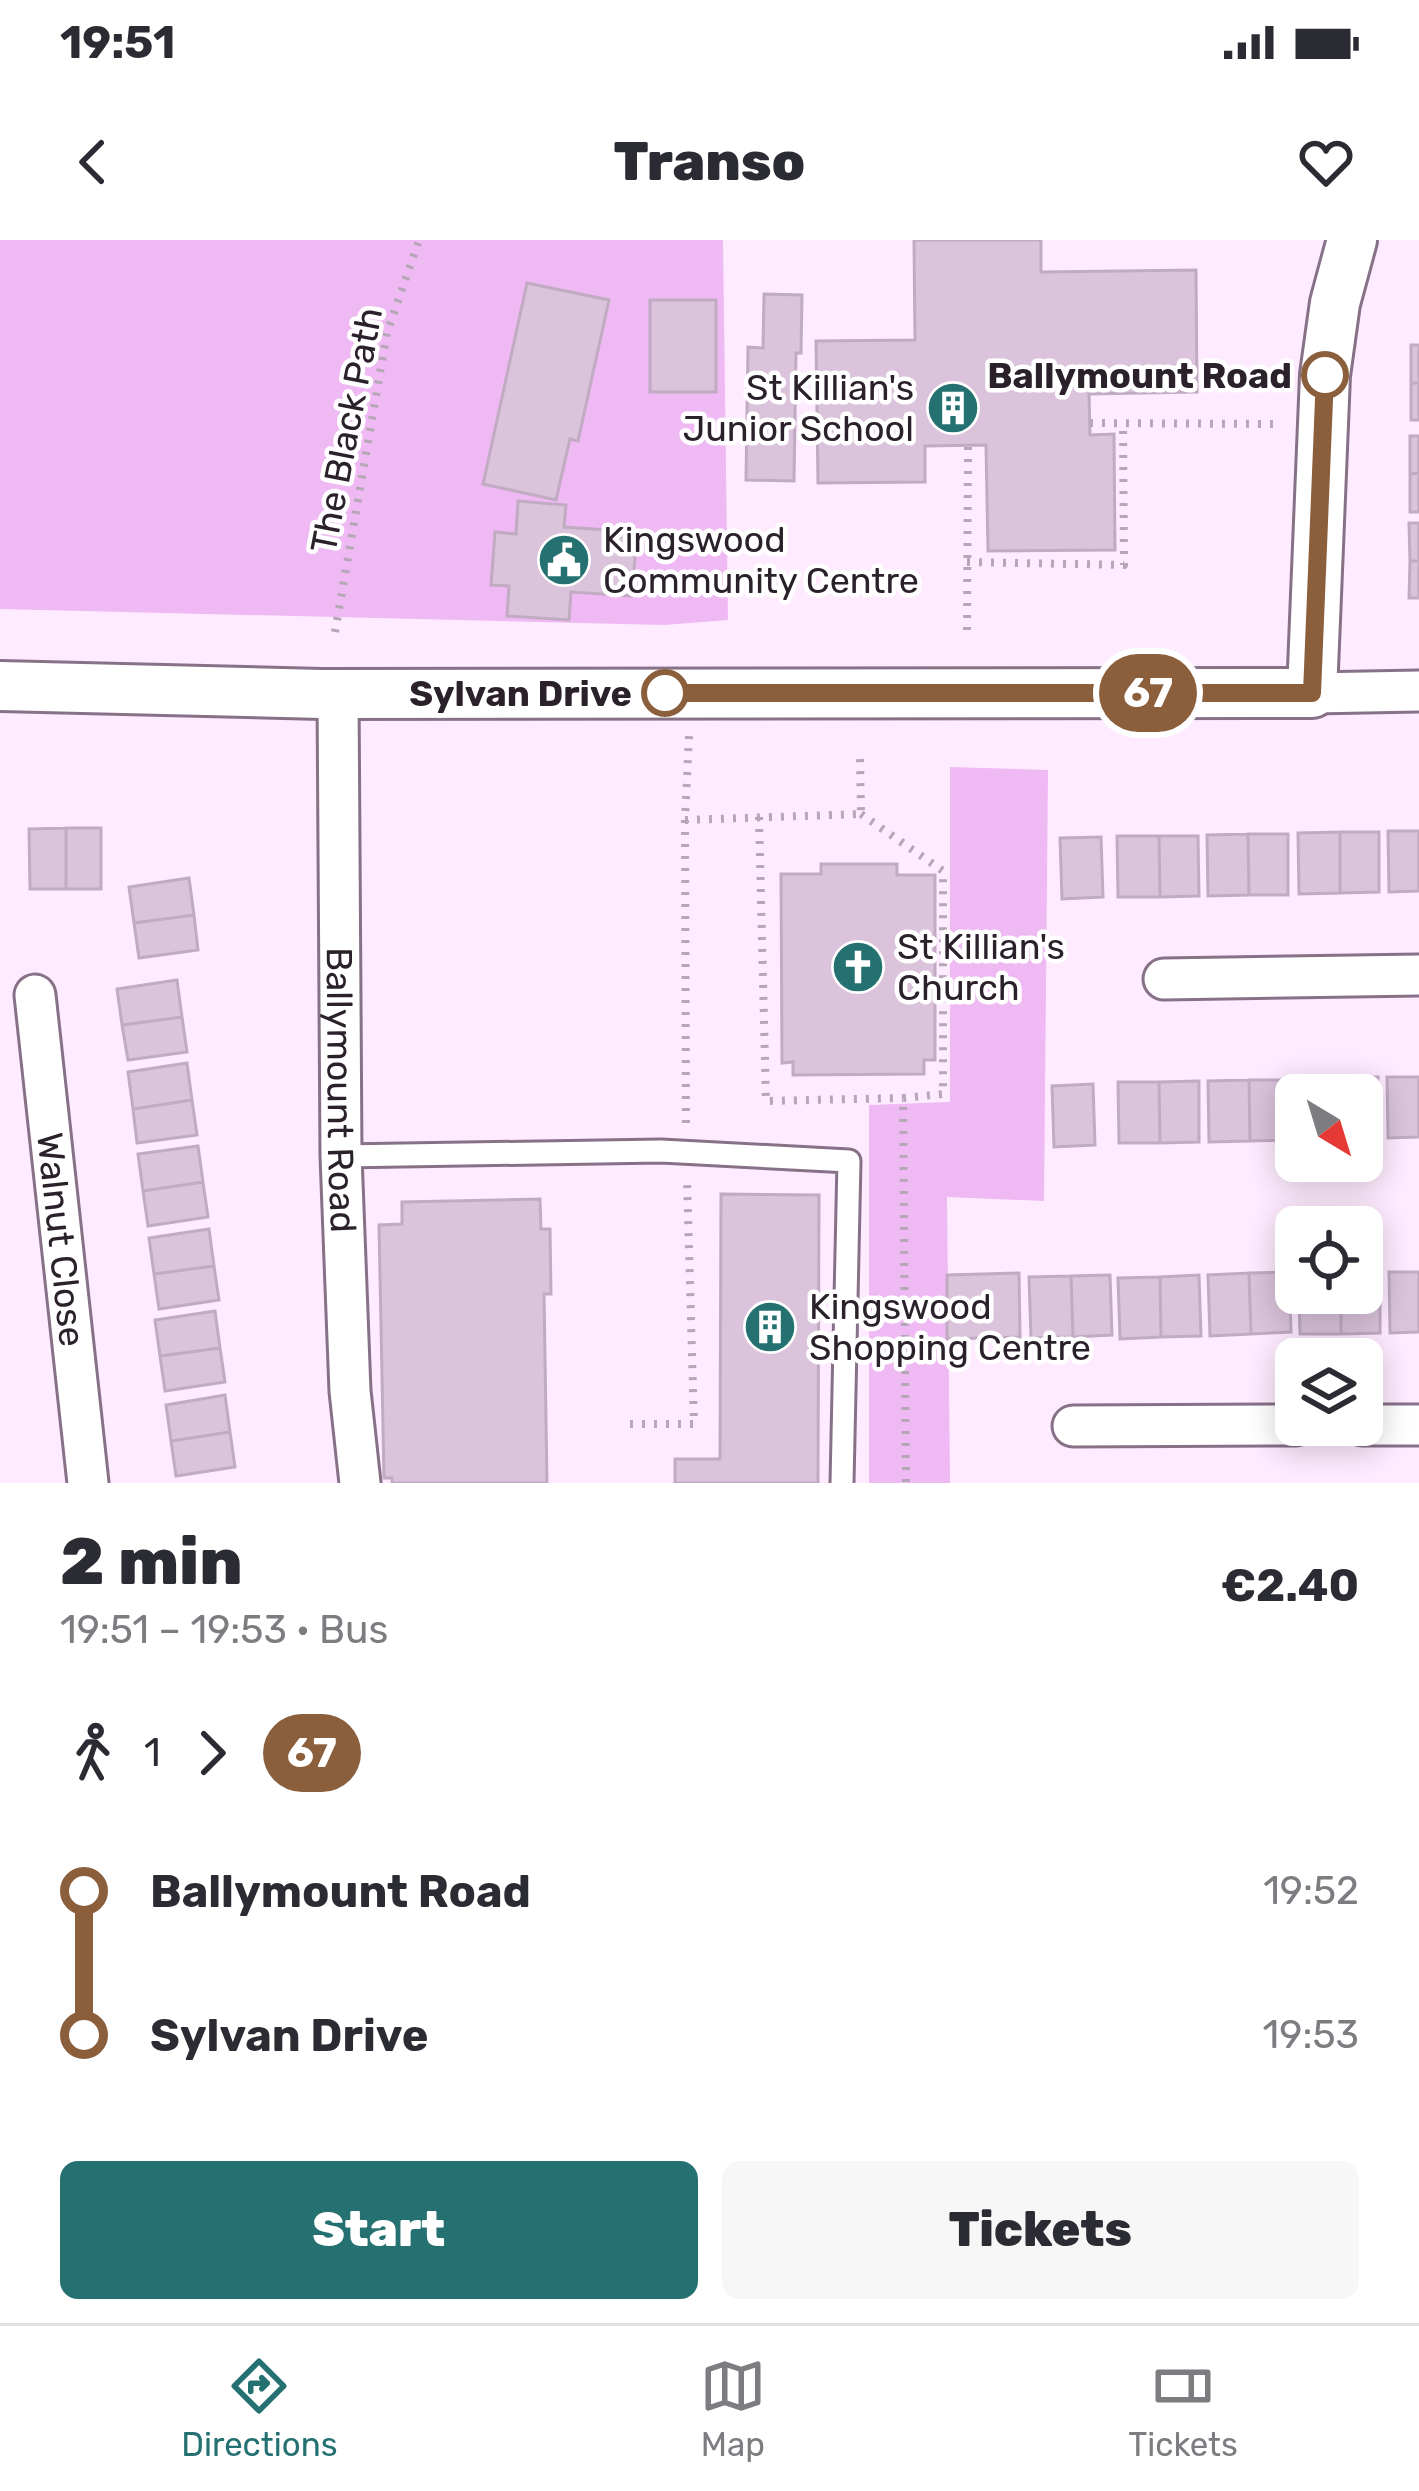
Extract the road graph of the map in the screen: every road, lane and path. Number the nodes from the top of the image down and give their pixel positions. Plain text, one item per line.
1 (419, 240) edge
2 (1352, 240) edge
3 (1090, 423) dead end
4 (1123, 423) junction
5 (1283, 424) dead end
6 (968, 445) dead end
7 (968, 562) junction
8 (967, 630) dead end
9 (335, 632) dead end
10 (0, 686) edge
11 (1419, 691) edge
12 (692, 693) junction
13 (1312, 693) junction
14 (338, 694) junction
15 (860, 758) dead end
16 (861, 814) junction
17 (758, 818) junction
18 (685, 820) junction
19 (1419, 975) edge
20 (1164, 979) dead end
21 (35, 995) dead end
22 (903, 1098) junction
23 (686, 1152) junction
24 (341, 1156) junction
25 (631, 1424) dead end
26 (1275, 1425) edge
27 (1383, 1425) edge
28 (1419, 1425) edge
29 (1072, 1426) dead end
30 (88, 1483) edge
31 (360, 1483) edge
32 (842, 1483) edge
33 (906, 1483) edge

1 - 9 path, The Black Path
2 - 13 street
3 - 4 path
4 - 5 path
4 - 7 path
6 - 7 path
7 - 8 path
10 - 14 street
11 - 13 street
12 - 13 street
12 - 14 street
12 - 18 path
14 - 24 street, Ballymount Road
15 - 16 path
16 - 17 path
16 - 22 path
17 - 18 path
17 - 22 path
18 - 23 path
19 - 20 street
21 - 30 street, Walnut Close
22 - 33 path
23 - 24 lane
23 - 25 path
23 - 32 lane
24 - 31 street, Ballymount Road
26 - 29 street
27 - 28 street

